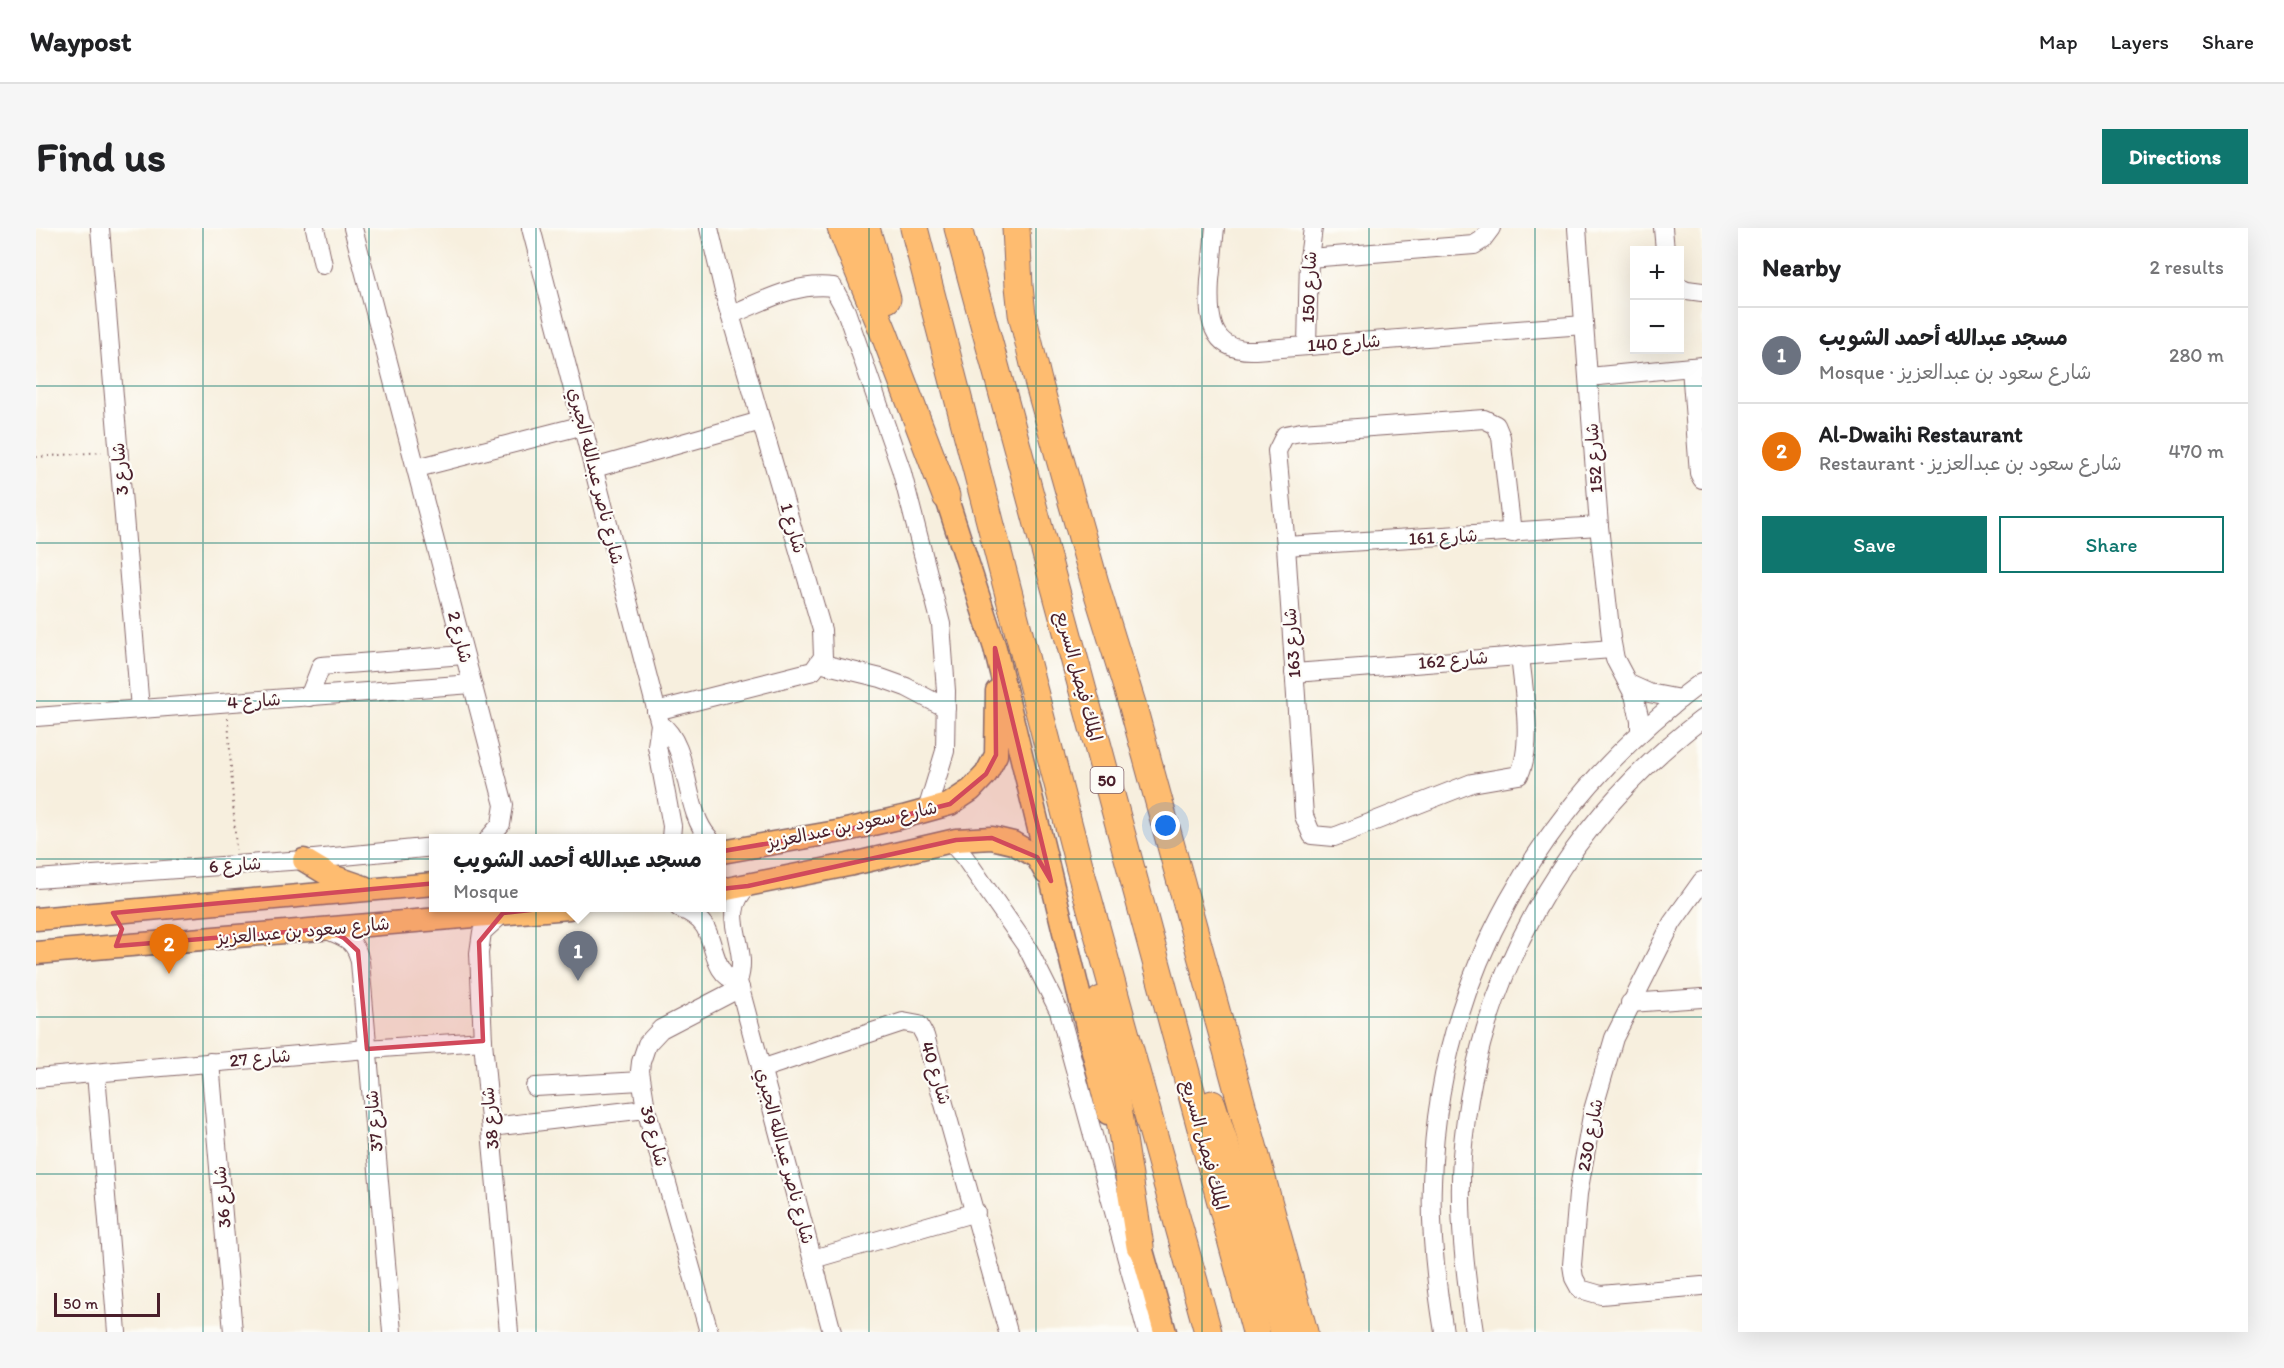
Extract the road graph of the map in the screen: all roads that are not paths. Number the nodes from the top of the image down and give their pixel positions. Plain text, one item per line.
1 (100, 228) edge
2 (315, 228) edge
3 (353, 228) edge
4 (531, 228) edge
5 (709, 228) edge
6 (841, 228) edge
7 (866, 228) edge
8 (914, 228) edge
9 (958, 228) edge
10 (1016, 228) edge
11 (1215, 228) edge
12 (1313, 228) edge
13 (1491, 228) edge
14 (1577, 228) edge
15 (1663, 228) edge
16 (1665, 246) edge
17 (1309, 258) junction
18 (323, 265) dead end
19 (1684, 289) edge
20 (1702, 292) edge
21 (730, 315) junction
22 (1584, 325) junction
23 (1307, 346) junction
24 (1696, 367) edge
25 (1588, 377) junction
26 (761, 421) junction
27 (584, 425) junction
28 (417, 468) junction
29 (594, 468) junction
30 (1702, 479) edge
31 (946, 496) junction
32 (1599, 526) junction
33 (1512, 533) junction
34 (1286, 546) junction
35 (995, 648) junction
36 (1612, 649) junction
37 (464, 655) junction
38 (1520, 655) junction
39 (819, 663) junction
40 (1294, 673) junction
41 (1702, 682) edge
42 (472, 684) junction
43 (1629, 684) junction
44 (309, 697) junction
45 (1680, 699) junction
46 (946, 708) junction
47 (140, 709) junction
48 (36, 717) edge
49 (658, 718) junction
50 (1702, 719) edge
51 (1640, 733) junction
52 (927, 810) junction
53 (842, 831) junction
54 (495, 834) edge
55 (671, 834) edge
56 (707, 834) edge
57 (950, 841) junction
58 (429, 848) edge
59 (726, 850) edge
60 (304, 860) junction
61 (848, 865) junction
62 (1080, 869) junction
63 (36, 879) edge
64 (1051, 881) junction
65 (1702, 881) edge
66 (429, 884) edge
67 (748, 886) junction
68 (726, 889) edge
69 (371, 890) junction
70 (256, 900) junction
71 (525, 912) edge
72 (687, 912) edge
73 (113, 913) junction
74 (503, 914) junction
75 (36, 919) edge
76 (324, 929) junction
77 (145, 944) junction
78 (116, 946) junction
79 (1153, 950) junction
80 (36, 953) edge
81 (739, 984) junction
82 (1702, 998) edge
83 (1630, 1003) junction
84 (483, 1041) junction
85 (368, 1048) junction
86 (210, 1062) junction
87 (761, 1069) junction
88 (96, 1073) junction
89 (36, 1078) edge
90 (641, 1081) junction
91 (535, 1087) dead end
92 (646, 1109) junction
93 (491, 1127) junction
94 (976, 1212) junction
95 (1140, 1246) junction
96 (813, 1259) junction
97 (1702, 1286) edge
98 (117, 1332) edge
99 (233, 1332) edge
100 (392, 1332) edge
101 (509, 1332) edge
102 (710, 1332) edge
103 (832, 1332) edge
104 (1008, 1332) edge
105 (1148, 1332) edge
106 (1165, 1332) edge
107 (1208, 1332) edge
108 (1256, 1332) edge
109 (1284, 1332) edge
110 (1304, 1332) edge
111 (1444, 1332) edge
112 (1474, 1332) edge

1 - 47 street, شارع 3
2 - 18 street
3 - 28 street, شارع 2
4 - 27 street, شارع ناصر عبدالله الجبري
5 - 21 street, شارع 1
6 - 31 highway
7 - 31 highway
8 - 62 highway
9 - 79 highway, الملك فيصل السريع / 50
10 - 110 highway
11 - 23 street, شارع 140
12 - 17 street, شارع 150
13 - 17 street
14 - 22 street, شارع 152
15 - 16 street
17 - 23 street, شارع 150
19 - 20 street
21 - 26 street, شارع 1
21 - 46 street
22 - 23 street, شارع 140
22 - 25 street, شارع 152
24 - 25 street
24 - 30 street
25 - 32 street, شارع 152
26 - 29 street
26 - 39 street, شارع 1
27 - 28 street
27 - 29 street, شارع ناصر عبدالله الجبري
28 - 37 street, شارع 2
29 - 49 street, شارع ناصر عبدالله الجبري
31 - 35 main road
32 - 33 street, شارع 161
32 - 36 street, شارع 152
33 - 34 street, شارع 161
33 - 34 street, شارع 163
34 - 40 street, شارع 163
35 - 52 main road, شارع سعود بن عبدالعزيز
35 - 64 main road
36 - 38 street, شارع 162
36 - 43 street, شارع 152
37 - 42 street, شارع 2
37 - 44 street
38 - 40 street, شارع 162
38 - 40 street, شارع 163
39 - 46 street
39 - 49 street
41 - 45 street
42 - 44 street, شارع 4
42 - 54 street, شارع 2
43 - 45 street
43 - 51 street, شارع 152
44 - 47 street, شارع 4
45 - 51 street
46 - 52 street
47 - 48 street, شارع 4
49 - 55 street, شارع ناصر عبدالله الجبري
49 - 56 street, شارع ناصر عبدالله الجبري
50 - 112 street
51 - 111 street
52 - 53 main road, شارع سعود بن عبدالعزيز
53 - 59 main road, شارع سعود بن عبدالعزيز
53 - 61 main road
57 - 61 main road, شارع سعود بن عبدالعزيز
57 - 64 main road, شارع سعود بن عبدالعزيز
57 - 105 street
58 - 60 street, شارع 6
60 - 63 street, شارع 6
60 - 69 main road
61 - 67 main road, شارع سعود بن عبدالعزيز
62 - 95 highway
62 - 107 highway
64 - 95 main road
65 - 83 street, شارع 230
66 - 69 main road, شارع سعود بن عبدالعزيز
67 - 68 main road, شارع سعود بن عبدالعزيز
67 - 81 street, شارع ناصر عبدالله الجبري
69 - 70 main road, شارع سعود بن عبدالعزيز
70 - 73 main road, شارع سعود بن عبدالعزيز
70 - 77 main road
71 - 74 main road, شارع سعود بن عبدالعزيز
72 - 81 street
73 - 75 main road, شارع سعود بن عبدالعزيز
73 - 78 main road
74 - 76 main road, شارع سعود بن عبدالعزيز
74 - 84 street, شارع 38
76 - 77 main road, شارع سعود بن عبدالعزيز
76 - 85 street, شارع 37
77 - 78 main road, شارع سعود بن عبدالعزيز
78 - 80 main road, شارع سعود بن عبدالعزيز
79 - 108 highway, الملك فيصل السريع / 50
79 - 109 highway
81 - 87 street, شارع ناصر عبدالله الجبري
81 - 90 street, شارع 39
82 - 83 street
83 - 97 street, شارع 230
84 - 85 street, شارع 27
84 - 93 street, شارع 38
85 - 86 street, شارع 27
85 - 100 street, شارع 37
86 - 88 street, شارع 27
86 - 99 street, شارع 36
87 - 94 street, شارع 40
87 - 96 street, شارع ناصر عبدالله الجبري
88 - 89 street, شارع 27
88 - 98 street
90 - 91 street
90 - 92 street, شارع 39
92 - 93 street
92 - 102 street, شارع 39
93 - 101 street, شارع 38
94 - 96 street
94 - 104 street, شارع 40
95 - 106 main road
96 - 103 street, شارع ناصر عبدالله الجبري

